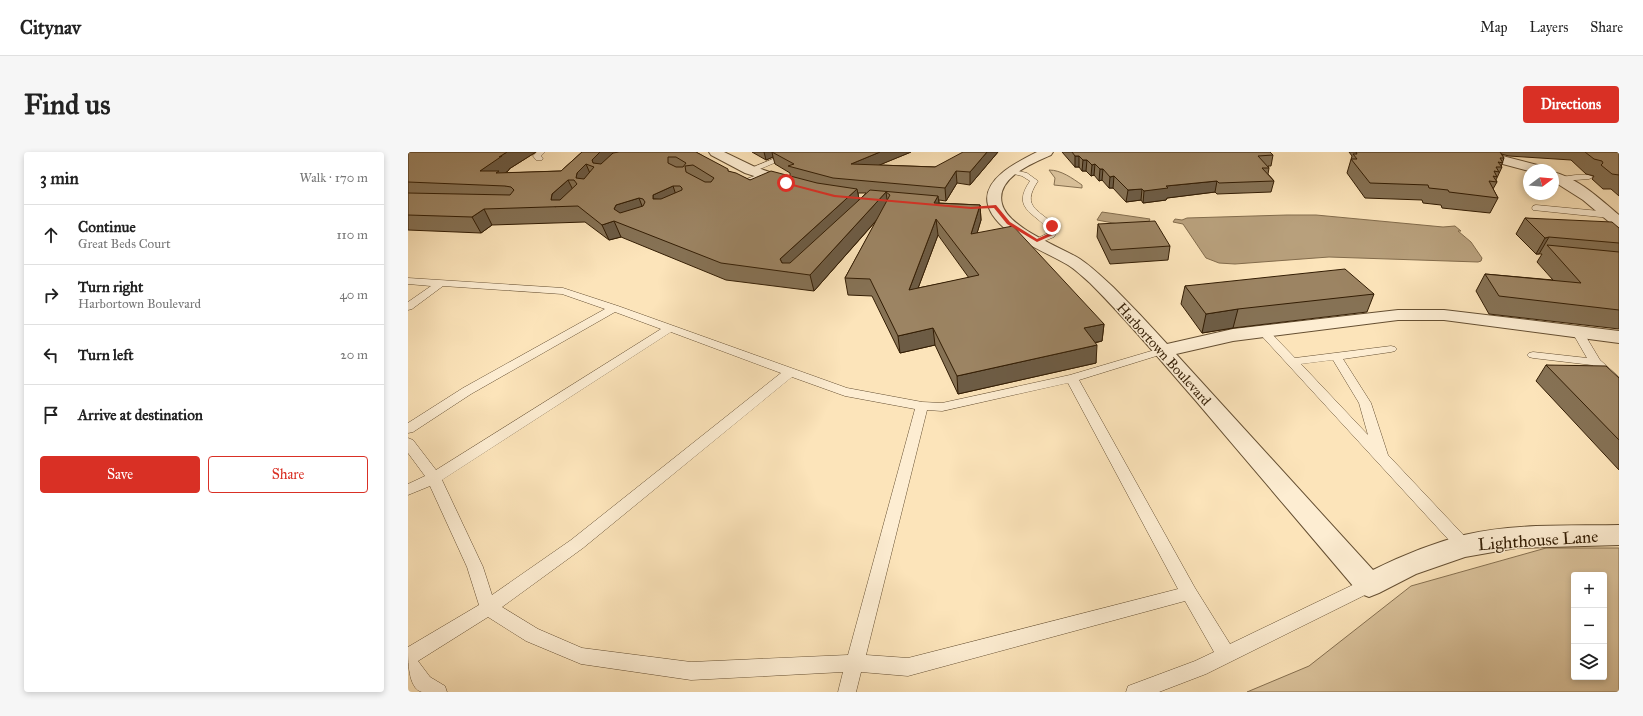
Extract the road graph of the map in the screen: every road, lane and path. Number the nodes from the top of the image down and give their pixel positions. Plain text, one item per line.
1 (715, 152) edge
2 (796, 152) edge
3 (1047, 152) edge
4 (1474, 152) edge
5 (1523, 165) edge
6 (750, 170) junction
7 (1013, 171) junction
8 (763, 175) junction
9 (1559, 177) edge
10 (1589, 177) dead end
11 (1559, 178) edge
12 (737, 184) edge
13 (806, 188) edge
14 (1614, 219) edge
15 (1546, 220) edge
16 (1037, 241) junction
17 (408, 281) edge
18 (440, 284) junction
19 (408, 307) edge
20 (614, 308) junction
21 (670, 328) junction
22 (1263, 331) junction
23 (1578, 332) junction
24 (1619, 337) edge
25 (1391, 349) dead end
26 (1162, 351) junction
27 (1533, 355) dead end
28 (1336, 356) junction
29 (1292, 362) junction
30 (1595, 362) junction
31 (790, 372) junction
32 (1072, 378) junction
33 (1619, 383) edge
34 (922, 406) junction
35 (408, 429) edge
36 (408, 443) edge
37 (1382, 459) junction
38 (434, 478) junction
39 (408, 490) edge
40 (1619, 535) edge
41 (1464, 546) junction
42 (1369, 585) junction
43 (1189, 593) junction
44 (488, 608) junction
45 (1226, 655) junction
46 (408, 657) edge
47 (408, 662) edge
48 (854, 664) junction
49 (438, 692) edge
50 (847, 692) edge
51 (1135, 692) edge

1 - 6 street
2 - 6 lane
3 - 7 street, Harbortown Boulevard
4 - 5 street
6 - 8 street
7 - 16 street, Harbortown Boulevard
7 - 16 lane
8 - 12 lane
8 - 13 street
9 - 10 lane
11 - 14 street
14 - 15 lane
16 - 26 street, Harbortown Boulevard
17 - 18 lane
18 - 19 lane
18 - 20 lane
20 - 21 lane
20 - 35 lane
21 - 31 lane
21 - 38 lane
22 - 23 street
22 - 26 street
22 - 29 lane
23 - 24 street
23 - 30 lane
25 - 28 lane
26 - 32 lane
26 - 42 street, Harbortown Boulevard
27 - 30 lane
28 - 29 lane
28 - 37 lane
29 - 37 lane
30 - 33 lane
31 - 34 lane
31 - 44 lane
32 - 34 lane
32 - 43 lane
34 - 48 lane
36 - 38 lane
37 - 41 lane
38 - 39 lane
38 - 44 lane
40 - 41 street, Lighthouse Lane
41 - 42 street, Lighthouse Lane
42 - 45 lane
43 - 45 lane
43 - 48 lane
44 - 46 lane
44 - 48 lane
45 - 51 lane
47 - 49 lane
48 - 50 lane

